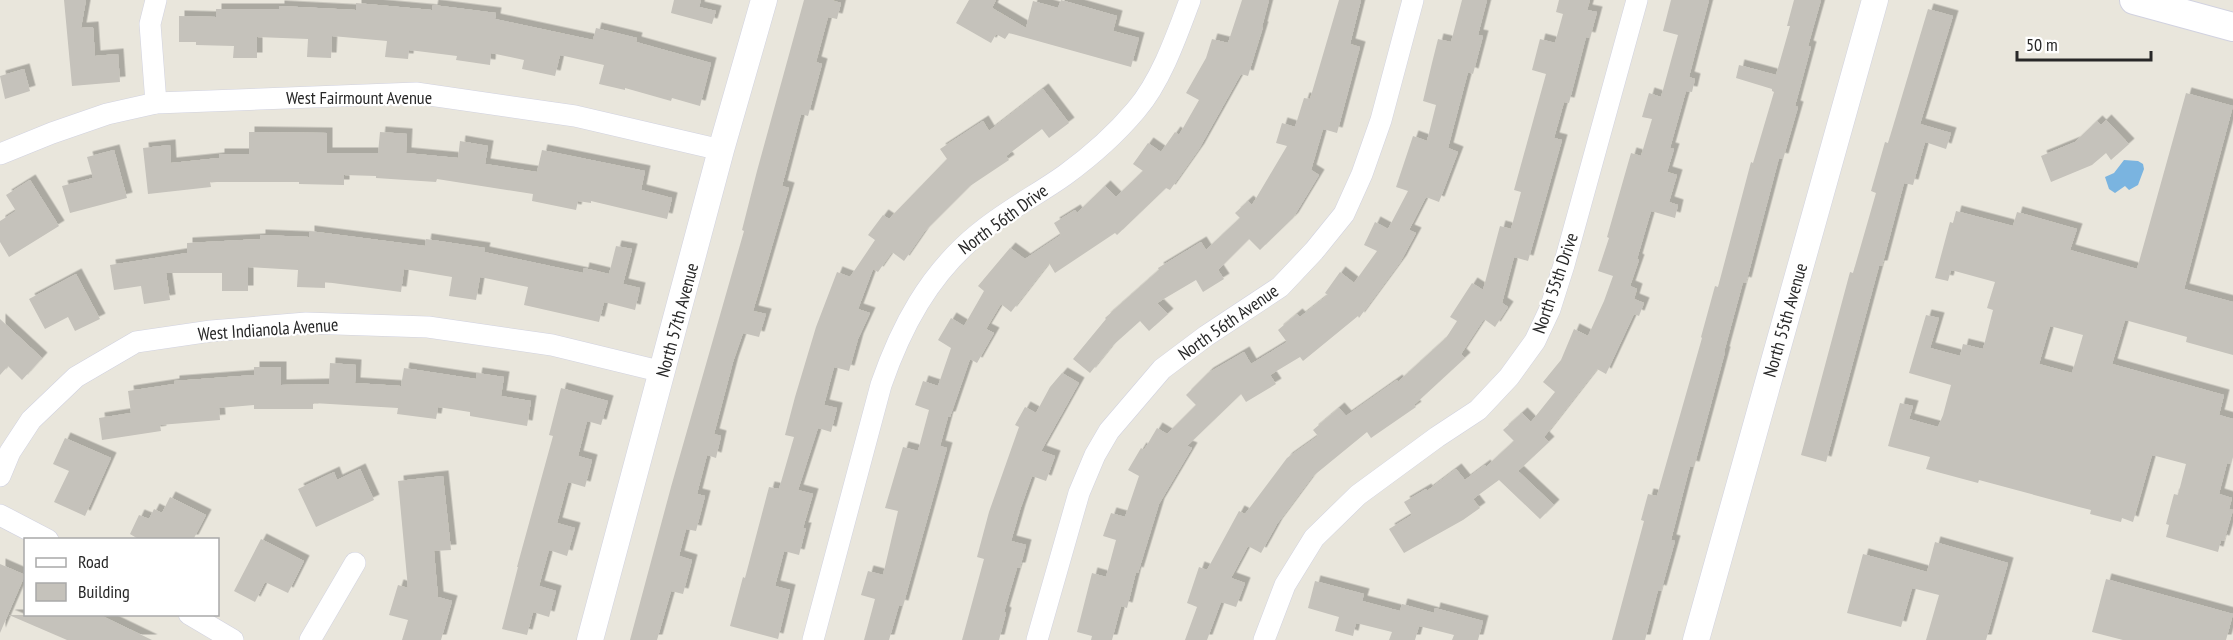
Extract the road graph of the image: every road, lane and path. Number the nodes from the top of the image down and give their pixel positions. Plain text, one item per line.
1 (156, 0) edge
2 (764, 0) edge
3 (1190, 0) edge
4 (1413, 0) edge
5 (1637, 0) edge
6 (1875, 0) edge
7 (2134, 0) edge
8 (2233, 27) edge
9 (156, 103) junction
10 (721, 150) junction
11 (0, 154) edge
12 (663, 372) junction
13 (0, 476) edge
14 (0, 515) edge
15 (44, 538) edge
16 (355, 563) dead end
17 (191, 616) edge
18 (233, 640) edge
19 (310, 640) edge
20 (590, 640) edge
21 (813, 640) edge
22 (1037, 640) edge
23 (1264, 640) edge
24 (1696, 640) edge

1 - 9 street
2 - 10 street, North 57th Avenue
3 - 21 street, North 56th Drive
4 - 22 street, North 56th Avenue
5 - 23 street, North 55th Drive
6 - 24 street, North 55th Avenue
7 - 8 main road
9 - 10 street, West Fairmount Avenue
9 - 11 street, West Fairmount Avenue
10 - 12 street, North 57th Avenue
12 - 13 street, West Indianola Avenue
12 - 20 street, North 57th Avenue
14 - 15 street
16 - 19 street
17 - 18 street

